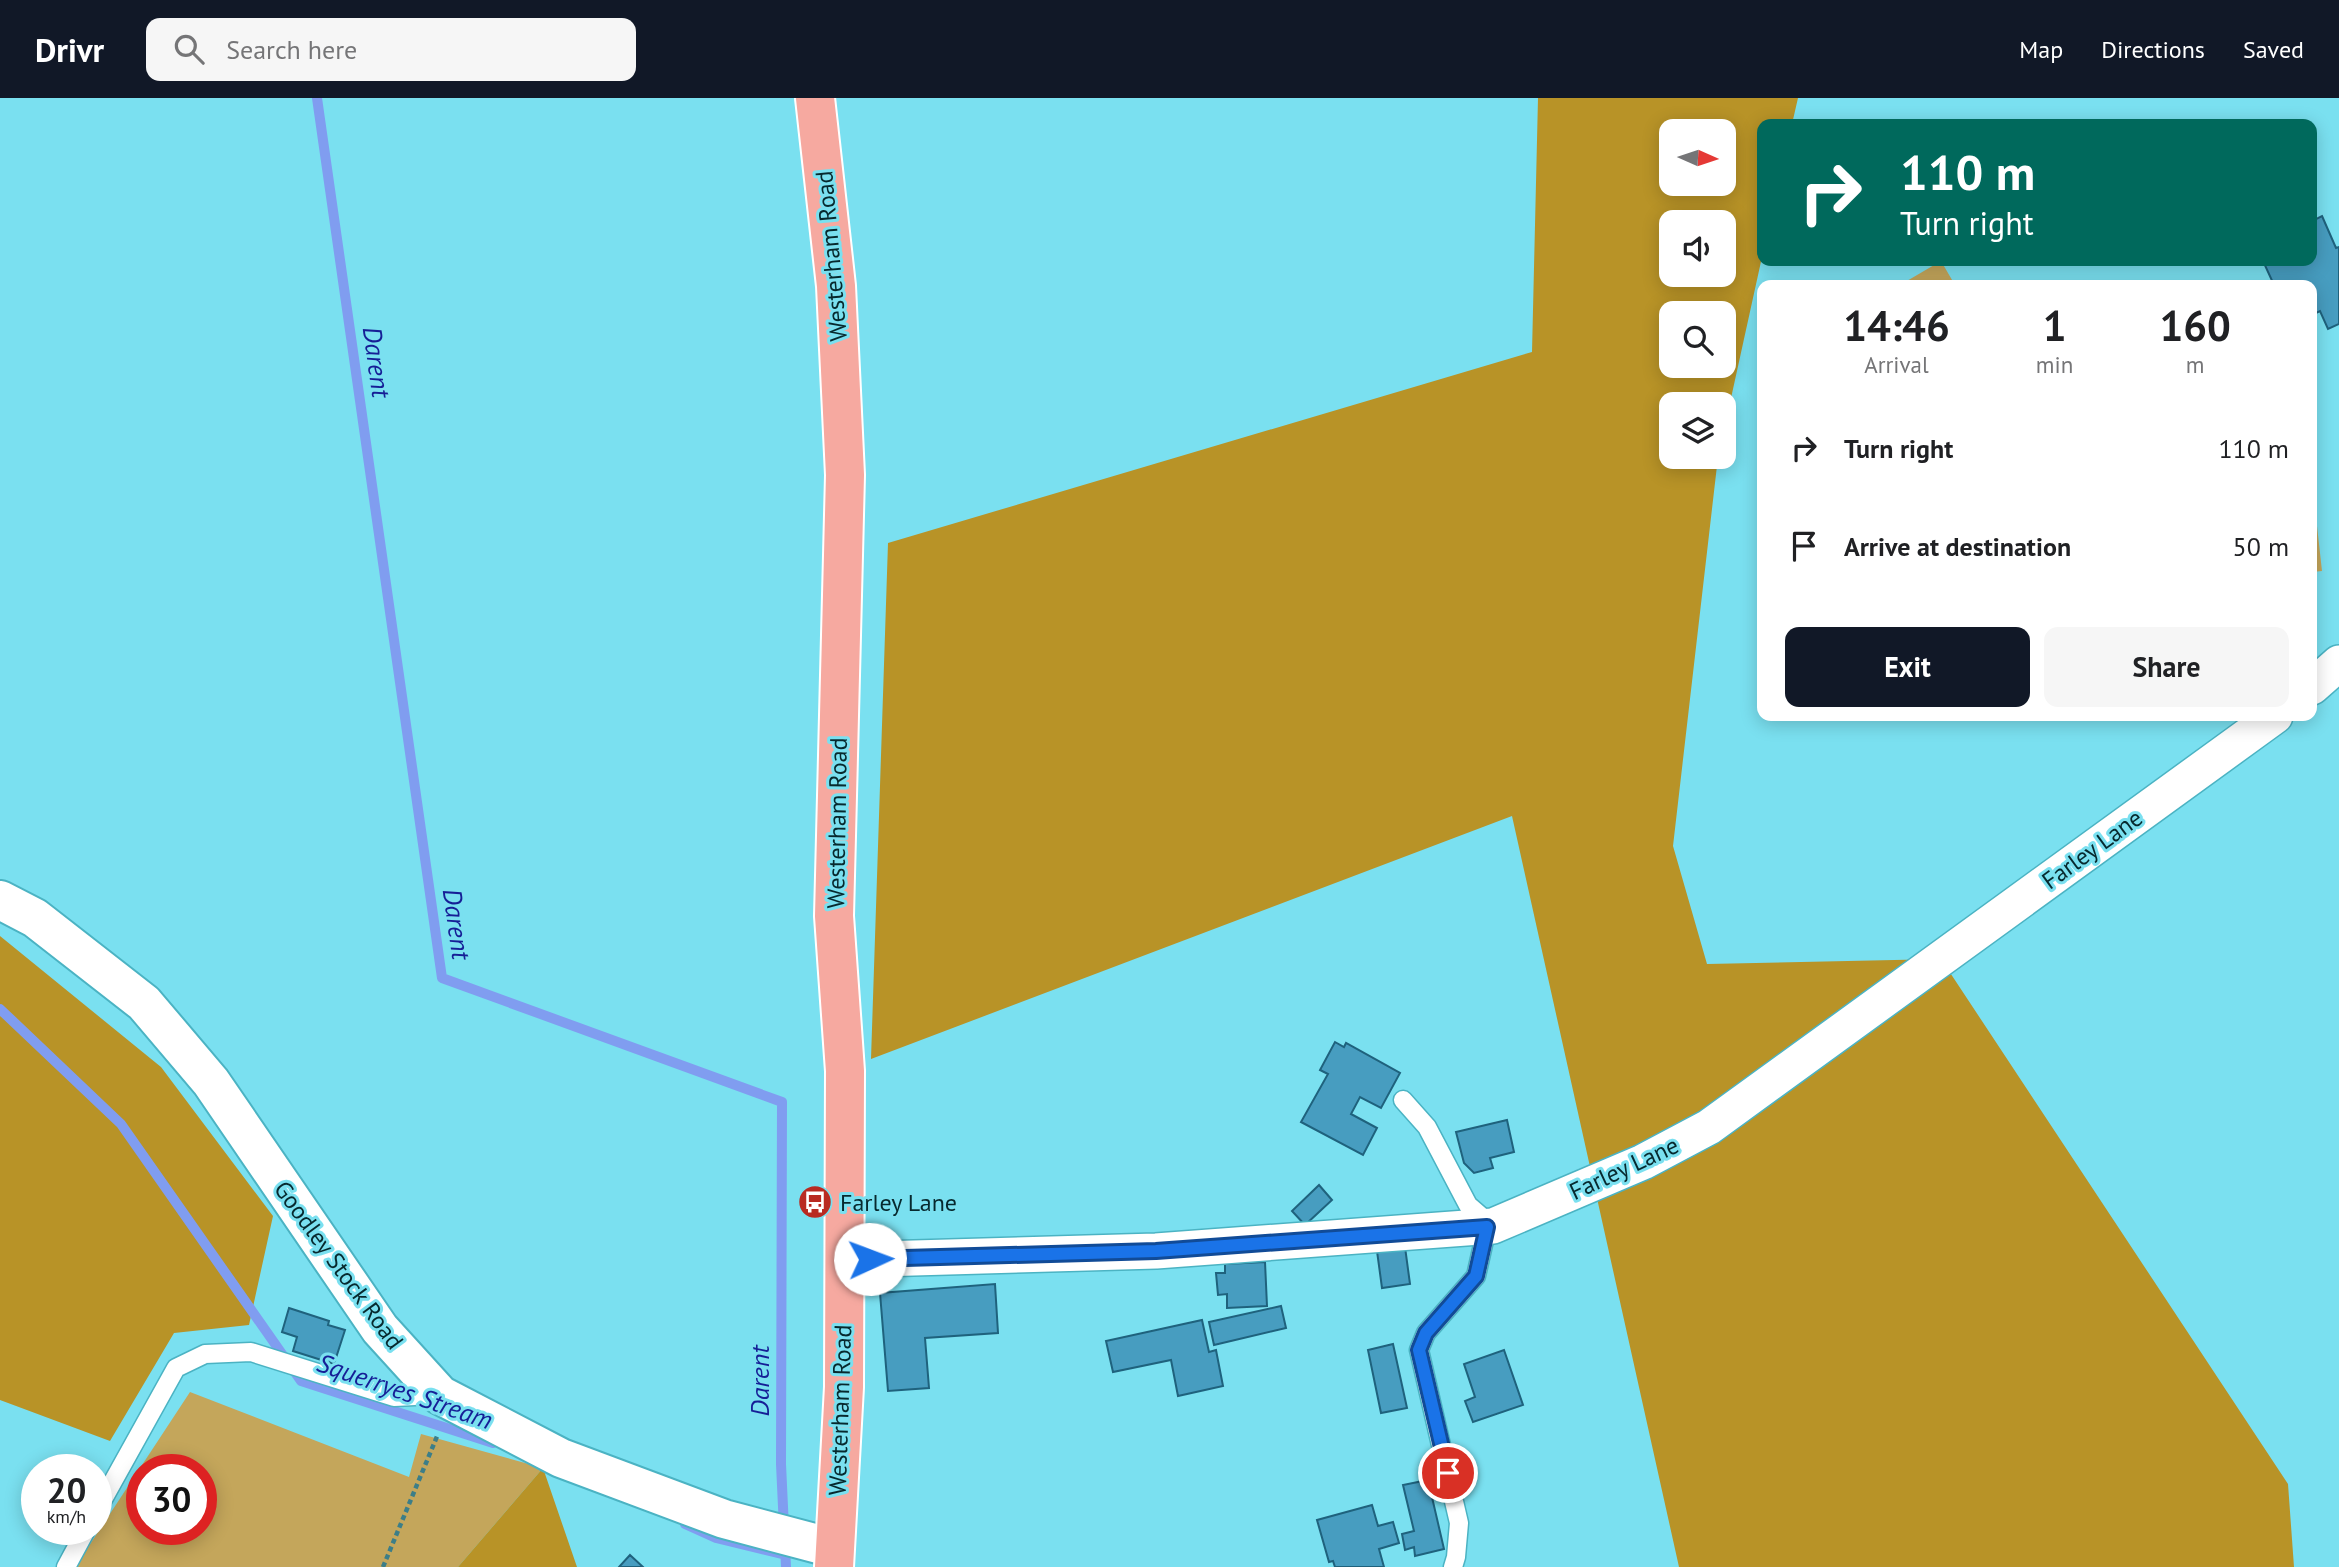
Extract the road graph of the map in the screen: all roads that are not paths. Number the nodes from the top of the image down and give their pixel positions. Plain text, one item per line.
1 (815, 98) edge
2 (2339, 663) edge
3 (2317, 683) edge
4 (2268, 721) edge
5 (0, 900) edge
6 (1403, 1100) dead end
7 (1490, 1227) junction
8 (844, 1260) junction
9 (446, 1398) junction
10 (112, 1483) edge
11 (78, 1545) edge
12 (825, 1552) edge
13 (66, 1567) edge
14 (1453, 1567) edge

1 - 8 main road, Westerham Road
2 - 3 street
4 - 7 street, Farley Lane
5 - 9 street, Goodley Stock Road
6 - 7 lane
7 - 8 street, Farley Lane
7 - 14 lane
8 - 12 main road, Westerham Road
9 - 10 lane
9 - 12 street, Goodley Stock Road
11 - 13 lane

